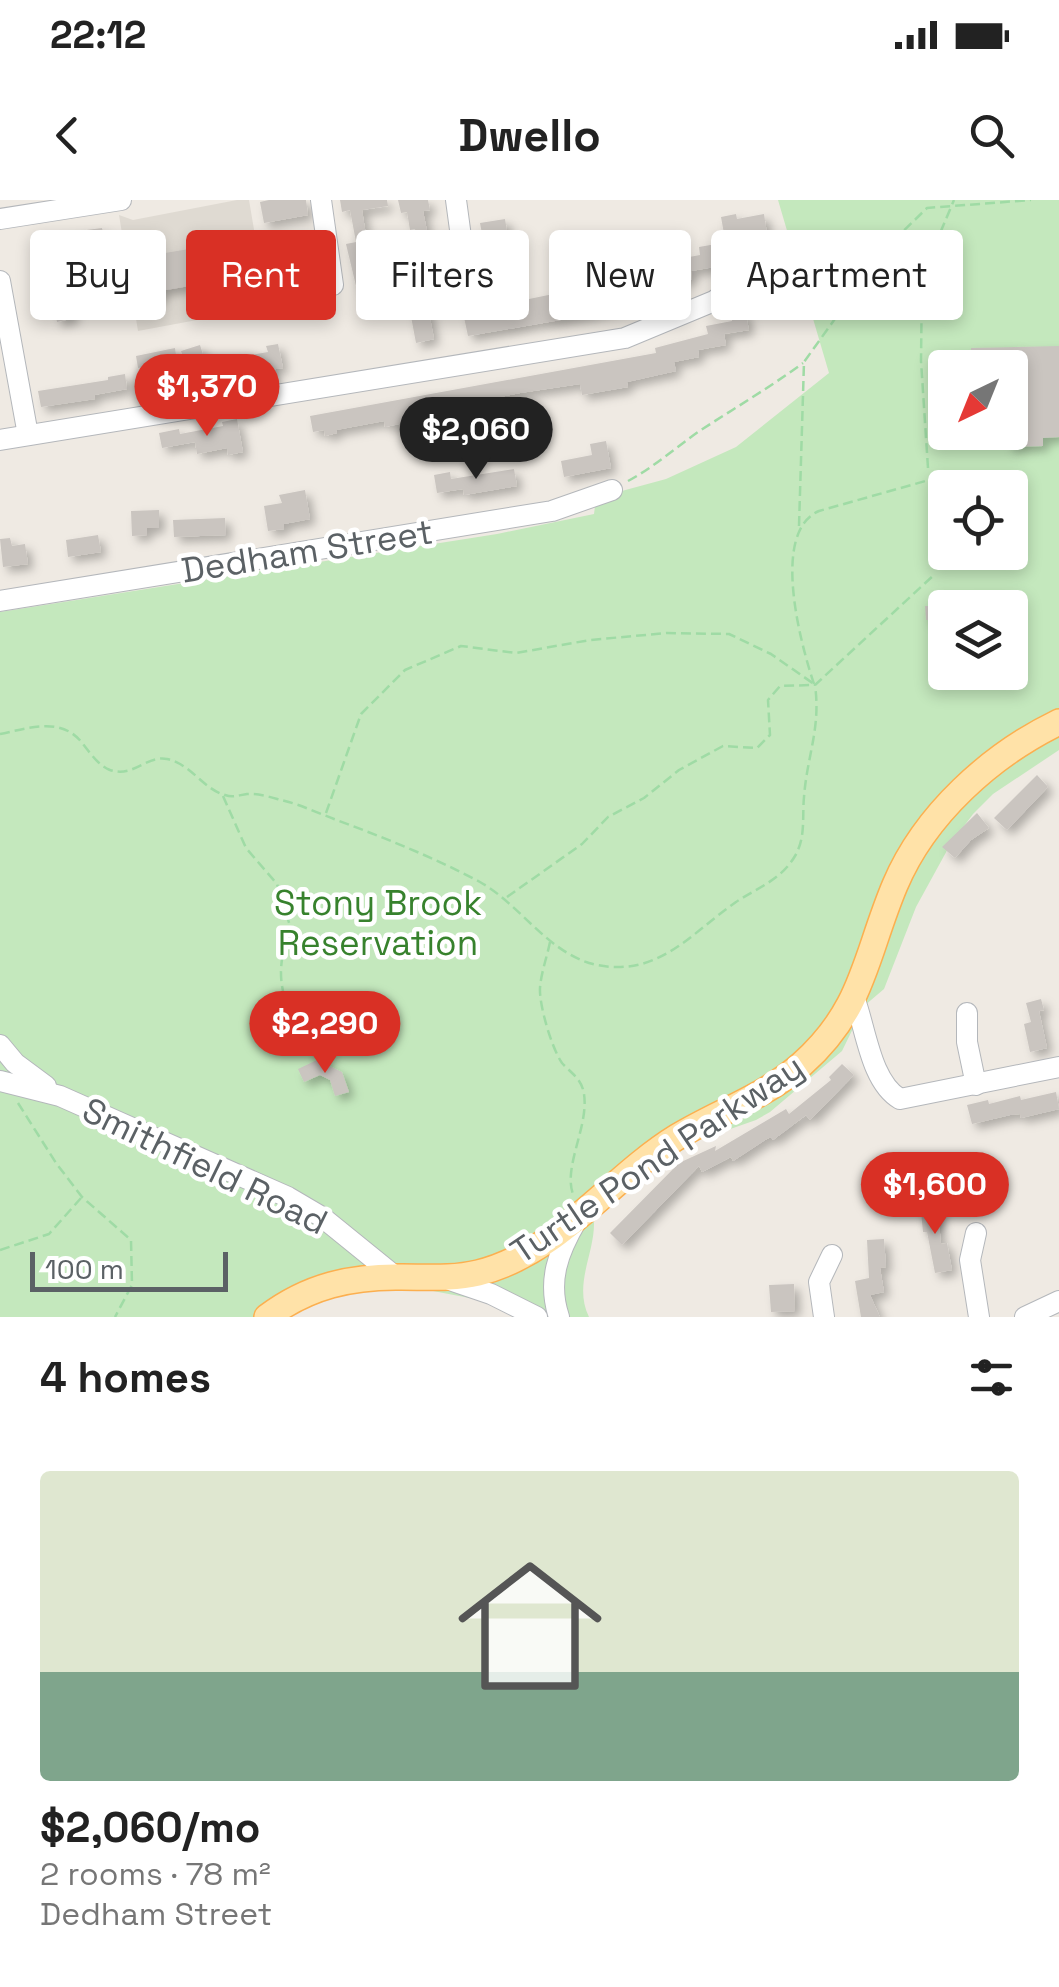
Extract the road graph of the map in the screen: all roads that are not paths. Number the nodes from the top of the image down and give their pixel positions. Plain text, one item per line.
1 (121, 200) edge
2 (321, 200) edge
3 (456, 200) edge
4 (23, 208) edge
5 (0, 219) edge
6 (325, 230) edge
7 (460, 230) edge
8 (0, 281) edge
9 (711, 302) edge
10 (28, 434) junction
11 (0, 440) edge
12 (612, 490) road end
13 (0, 601) edge
14 (1059, 722) edge
15 (855, 1000) junction
16 (967, 1013) dead end
17 (0, 1045) edge
18 (1059, 1067) edge
19 (2, 1081) edge
20 (976, 1085) junction
21 (60, 1096) junction
22 (580, 1215) junction
23 (976, 1233) dead end
24 (832, 1255) dead end
25 (396, 1277) junction
26 (445, 1278) junction
27 (1059, 1301) edge
28 (267, 1317) edge
29 (537, 1317) edge
30 (560, 1317) edge
31 (824, 1317) edge
32 (979, 1317) edge
33 (1024, 1317) edge

1 - 4 street
2 - 6 street
3 - 7 street
4 - 5 street
8 - 10 street
9 - 10 street
10 - 11 street
12 - 13 street, Dedham Street
14 - 15 main road, Turtle Pond Parkway
15 - 20 street
15 - 22 main road, Turtle Pond Parkway
16 - 20 street
17 - 21 street
18 - 20 street
19 - 21 street, Smithfield Road
21 - 25 street, Smithfield Road
22 - 26 main road, Turtle Pond Parkway
22 - 30 street
23 - 32 street
24 - 31 street
25 - 26 main road, Turtle Pond Parkway
25 - 28 main road, Turtle Pond Parkway
26 - 29 street
27 - 33 street

